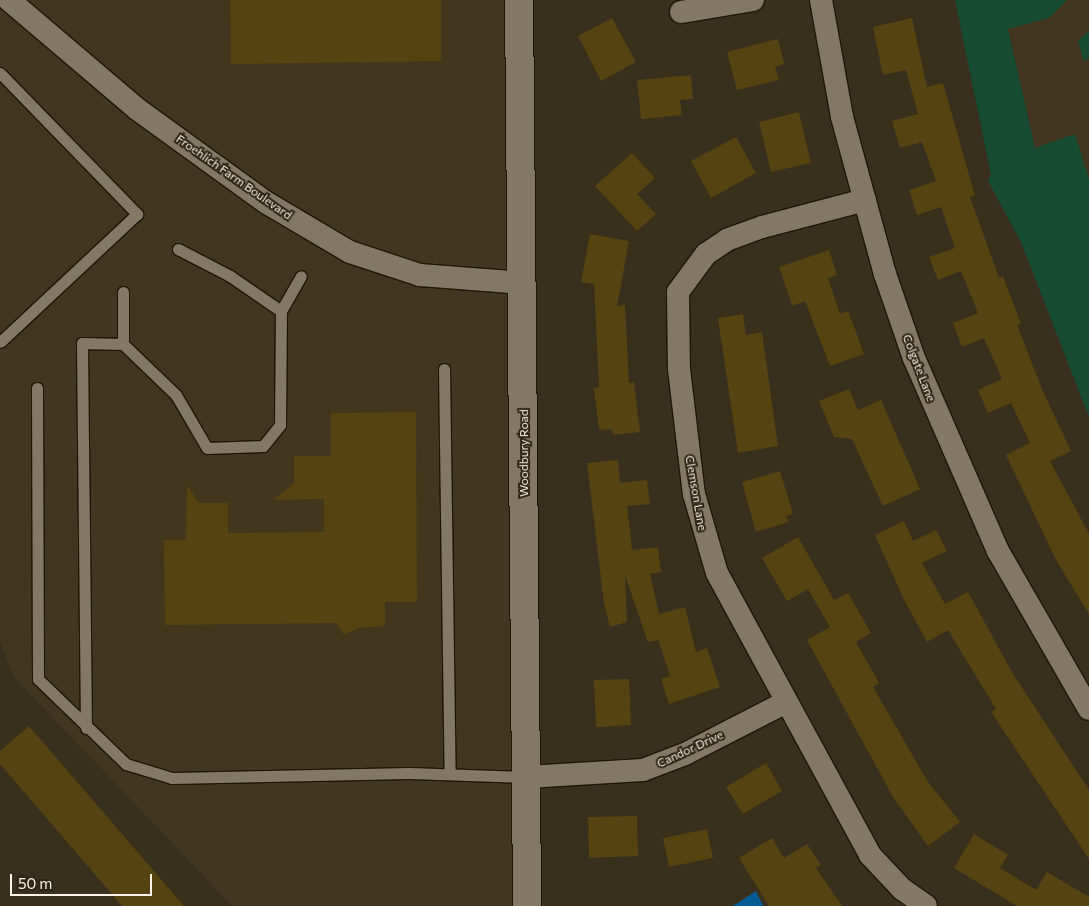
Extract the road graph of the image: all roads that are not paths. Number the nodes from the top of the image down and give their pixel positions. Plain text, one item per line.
1 (9, 0) edge
2 (520, 0) edge
3 (753, 0) edge
4 (821, 0) edge
5 (681, 12) dead end
6 (0, 73) edge
7 (864, 200) junction
8 (178, 249) dead end
9 (301, 276) dead end
10 (524, 283) junction
11 (123, 292) dead end
12 (281, 311) junction
13 (0, 342) edge
14 (123, 344) junction
15 (444, 369) dead end
16 (37, 388) dead end
17 (786, 702) junction
18 (1089, 709) edge
19 (86, 728) junction
20 (450, 774) junction
21 (527, 777) junction
22 (527, 906) edge
23 (926, 906) edge

1 - 10 street, Froehlich Farm Boulevard
2 - 10 main road, Woodbury Road
3 - 5 street
4 - 7 street, Colgate Lane
6 - 13 lane
7 - 17 street, Clemson Lane
7 - 18 street, Colgate Lane
8 - 12 lane
9 - 12 lane
10 - 21 main road, Woodbury Road
11 - 14 lane
12 - 14 lane
14 - 19 lane
15 - 20 lane
16 - 19 lane
17 - 21 street, Candor Drive
17 - 23 street, Clemson Lane
19 - 20 lane
20 - 21 lane
21 - 22 main road, Woodbury Road

